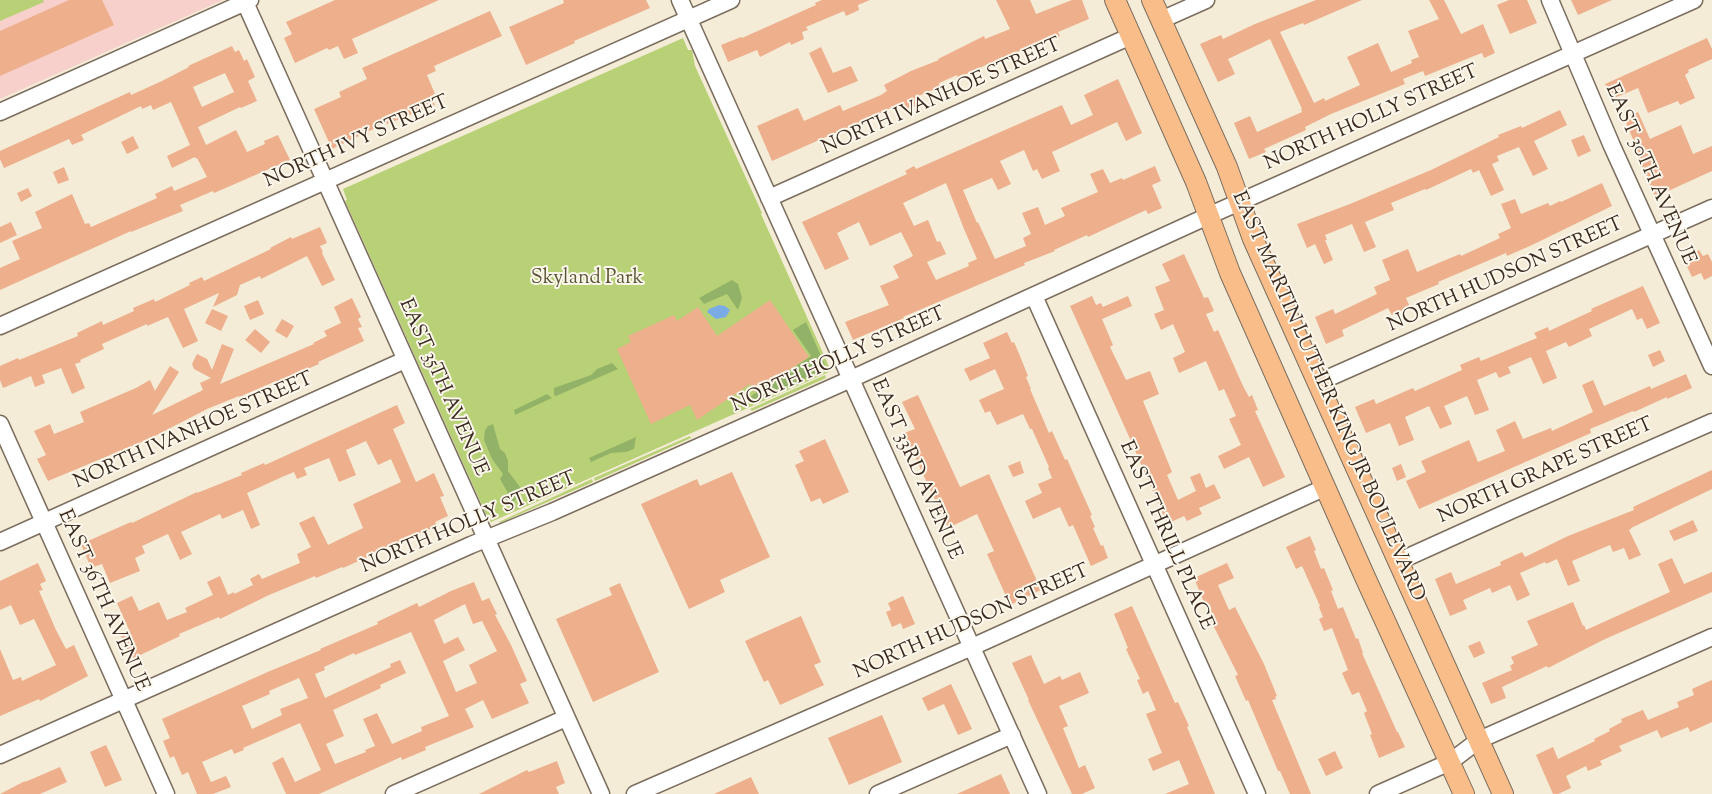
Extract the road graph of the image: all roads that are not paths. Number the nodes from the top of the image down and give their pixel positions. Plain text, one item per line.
1 (680, 0) edge
2 (731, 0) edge
3 (1115, 0) edge
4 (1152, 0) edge
5 (1206, 0) edge
6 (1550, 0) edge
7 (1694, 0) edge
8 (246, 1) edge
9 (688, 19) junction
10 (1161, 20) junction
11 (1131, 36) junction
12 (1572, 54) junction
13 (0, 112) edge
14 (325, 181) junction
15 (769, 198) junction
16 (1240, 202) junction
17 (1712, 208) edge
18 (1208, 216) junction
19 (1652, 235) junction
20 (1034, 296) junction
21 (0, 326) edge
22 (406, 360) junction
23 (1712, 366) edge
24 (851, 379) junction
25 (1317, 383) junction
26 (1712, 422) edge
27 (0, 424) edge
28 (1326, 487) junction
29 (44, 522) junction
30 (486, 539) junction
31 (0, 542) edge
32 (1397, 562) junction
33 (1155, 565) junction
34 (1712, 637) edge
35 (972, 647) junction
36 (124, 700) junction
37 (566, 718) junction
38 (1012, 734) junction
39 (1479, 740) junction
40 (0, 754) edge
41 (1450, 762) junction
42 (166, 794) edge
43 (394, 794) edge
44 (601, 794) edge
45 (635, 794) edge
46 (878, 794) edge
47 (1038, 794) edge
48 (1257, 794) edge
49 (1378, 794) edge
50 (1464, 794) edge
51 (1503, 794) edge

1 - 9 street, EAST 33RD AVENUE
2 - 9 street, NORTH IVY STREET
3 - 11 main road, EAST MARTIN LUTHER KING JR BOULEVARD
4 - 10 main road, EAST MARTIN LUTHER KING JR BOULEVARD
5 - 10 street
6 - 12 street, EAST 30TH AVENUE
7 - 12 street, NORTH HOLLY STREET
8 - 13 street
8 - 14 street, EAST 35TH AVENUE
9 - 14 street, NORTH IVY STREET
9 - 15 street, EAST 33RD AVENUE
10 - 16 main road, EAST MARTIN LUTHER KING JR BOULEVARD
11 - 15 street, NORTH IVANHOE STREET
11 - 18 main road, EAST MARTIN LUTHER KING JR BOULEVARD
12 - 16 street, NORTH HOLLY STREET
12 - 19 street, EAST 30TH AVENUE
14 - 21 street, NORTH IVY STREET
14 - 22 street, EAST 35TH AVENUE
15 - 24 street, EAST 33RD AVENUE
16 - 18 street, NORTH HOLLY STREET
16 - 25 main road, EAST MARTIN LUTHER KING JR BOULEVARD
17 - 19 street, NORTH HUDSON STREET
18 - 20 street, NORTH HOLLY STREET
18 - 28 main road, EAST MARTIN LUTHER KING JR BOULEVARD
19 - 23 street, EAST 30TH AVENUE
19 - 25 street, NORTH HUDSON STREET
20 - 24 street, NORTH HOLLY STREET
20 - 33 street, EAST THRILL PLACE
22 - 29 street, NORTH IVANHOE STREET
22 - 30 street, EAST 35TH AVENUE
24 - 30 street, NORTH HOLLY STREET
24 - 35 street, EAST 33RD AVENUE
25 - 32 main road, EAST MARTIN LUTHER KING JR BOULEVARD
26 - 32 street, NORTH GRAPE STREET
27 - 29 street, EAST 36TH AVENUE
28 - 33 street, NORTH HUDSON STREET
28 - 41 main road, EAST MARTIN LUTHER KING JR BOULEVARD
29 - 31 street, NORTH IVANHOE STREET
29 - 36 street, EAST 36TH AVENUE
30 - 36 street, NORTH HOLLY STREET
30 - 37 street, EAST 35TH AVENUE
32 - 39 main road, EAST MARTIN LUTHER KING JR BOULEVARD
33 - 35 street, NORTH HUDSON STREET
33 - 48 street, EAST THRILL PLACE
34 - 39 street
35 - 38 street, EAST 33RD AVENUE
35 - 45 street, NORTH HUDSON STREET
36 - 40 street, NORTH HOLLY STREET
36 - 42 street, EAST 36TH AVENUE
37 - 43 street
37 - 44 street, EAST 35TH AVENUE
38 - 46 street
38 - 47 street, EAST 33RD AVENUE
39 - 41 street
39 - 51 main road, EAST MARTIN LUTHER KING JR BOULEVARD
41 - 49 street
41 - 50 main road, EAST MARTIN LUTHER KING JR BOULEVARD

